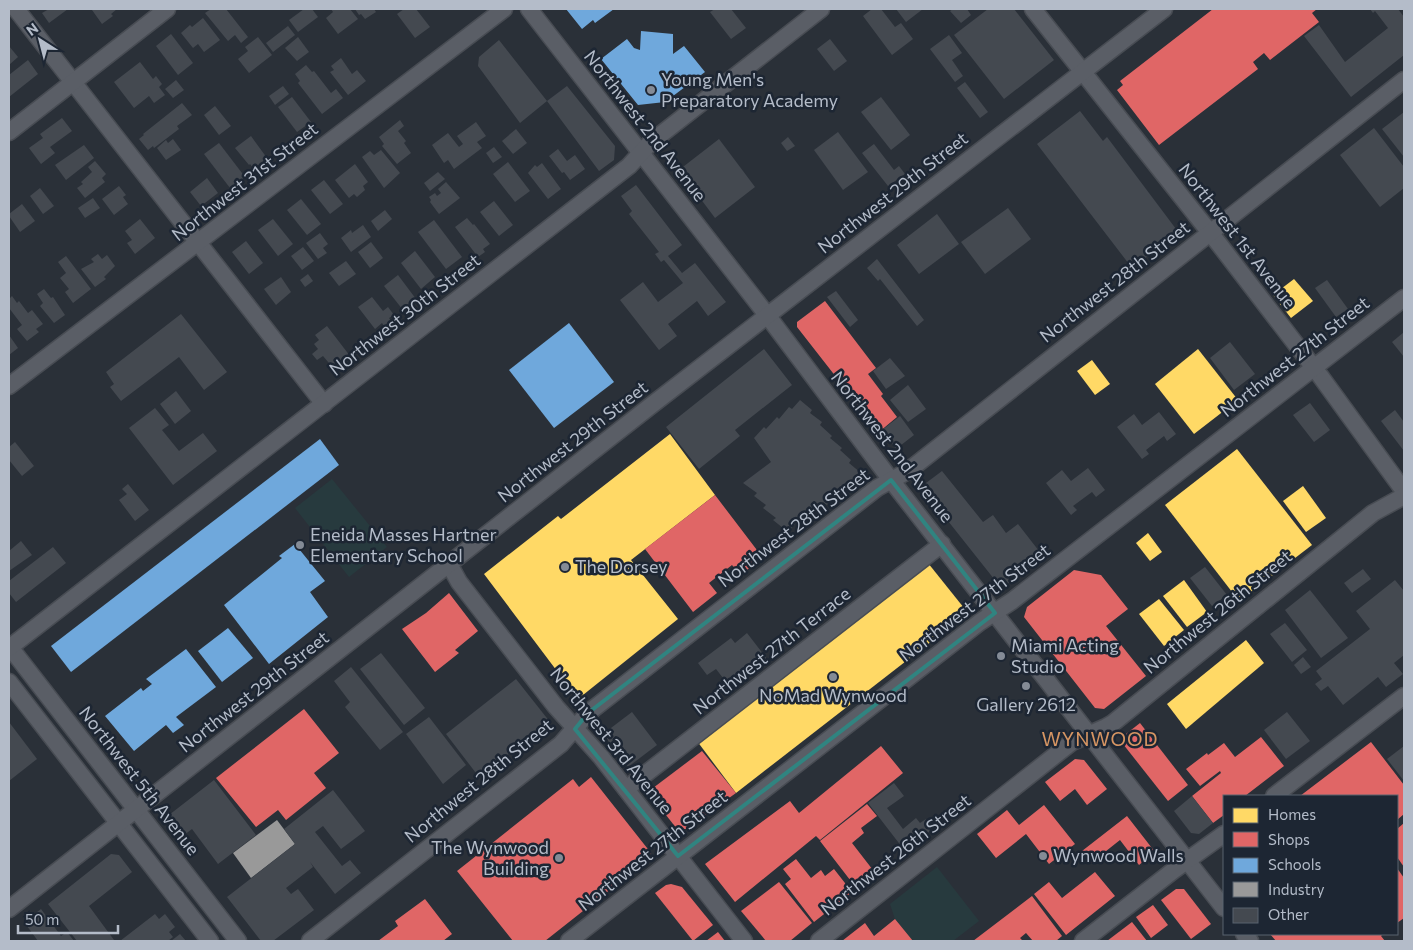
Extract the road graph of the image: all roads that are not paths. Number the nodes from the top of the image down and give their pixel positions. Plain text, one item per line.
1 (16, 9) edge
2 (167, 9) edge
3 (504, 9) edge
4 (529, 9) edge
5 (821, 9) edge
6 (1032, 9) edge
7 (1164, 9) edge
8 (1082, 73) junction
9 (1404, 80) edge
10 (73, 82) junction
11 (9, 132) edge
12 (641, 153) junction
13 (1210, 232) junction
14 (198, 243) junction
15 (1404, 298) edge
16 (767, 315) junction
17 (1314, 368) junction
18 (9, 386) edge
19 (324, 404) junction
20 (891, 480) junction
21 (1404, 491) edge
22 (1404, 496) edge
23 (942, 544) junction
24 (449, 564) junction
25 (995, 613) junction
26 (9, 647) edge
27 (9, 682) edge
28 (1404, 696) edge
29 (575, 729) junction
30 (1089, 735) junction
31 (626, 789) junction
32 (1275, 795) edge
33 (136, 810) junction
34 (118, 824) junction
35 (1223, 835) edge
36 (678, 856) junction
37 (1181, 866) junction
38 (1223, 907) edge
39 (9, 910) edge
40 (210, 941) edge
41 (238, 941) edge
42 (310, 941) edge
43 (569, 941) edge
44 (744, 941) edge
45 (819, 941) edge
46 (1083, 941) edge

1 - 10 street
2 - 10 street
3 - 14 street, Northwest 31st Street
4 - 12 street, Northwest 2nd Avenue
5 - 12 street, Northwest 30th Street
6 - 8 street, Northwest 1st Avenue
7 - 8 street, Northwest 29th Street
8 - 13 street, Northwest 1st Avenue
8 - 16 street, Northwest 29th Street
9 - 13 street, Northwest 28th Street
10 - 11 street
10 - 14 street
12 - 16 street, Northwest 2nd Avenue
12 - 19 street, Northwest 30th Street
13 - 17 street, Northwest 1st Avenue
13 - 20 street, Northwest 28th Street
14 - 18 street, Northwest 31st Street
14 - 19 street
15 - 17 street, Northwest 27th Street
16 - 20 street, Northwest 2nd Avenue
16 - 24 street, Northwest 29th Street
17 - 21 street, Northwest 1st Avenue
17 - 25 street, Northwest 27th Street
19 - 26 street, Northwest 30th Street
20 - 23 street, Northwest 2nd Avenue
20 - 29 street, Northwest 28th Street
22 - 30 street, Northwest 26th Street
23 - 25 street, Northwest 2nd Avenue
23 - 31 street, Northwest 27th Terrace
24 - 29 street, Northwest 3rd Avenue
24 - 33 street, Northwest 29th Street
25 - 30 street, Northwest 2nd Avenue
25 - 36 street, Northwest 27th Street
26 - 33 street, Northwest 5th Avenue
27 - 34 street
28 - 32 street
29 - 31 street, Northwest 3rd Avenue
29 - 42 street, Northwest 28th Street
30 - 37 street, Northwest 2nd Avenue
30 - 45 street, Northwest 26th Street
31 - 36 street, Northwest 3rd Avenue
33 - 34 street, Northwest 29th Street
33 - 41 street, Northwest 5th Avenue
34 - 39 street, Northwest 29th Street
34 - 40 street
35 - 37 street
36 - 43 street, Northwest 27th Street
36 - 44 street, Northwest 3rd Avenue
37 - 38 street, Northwest 2nd Avenue
37 - 46 street

